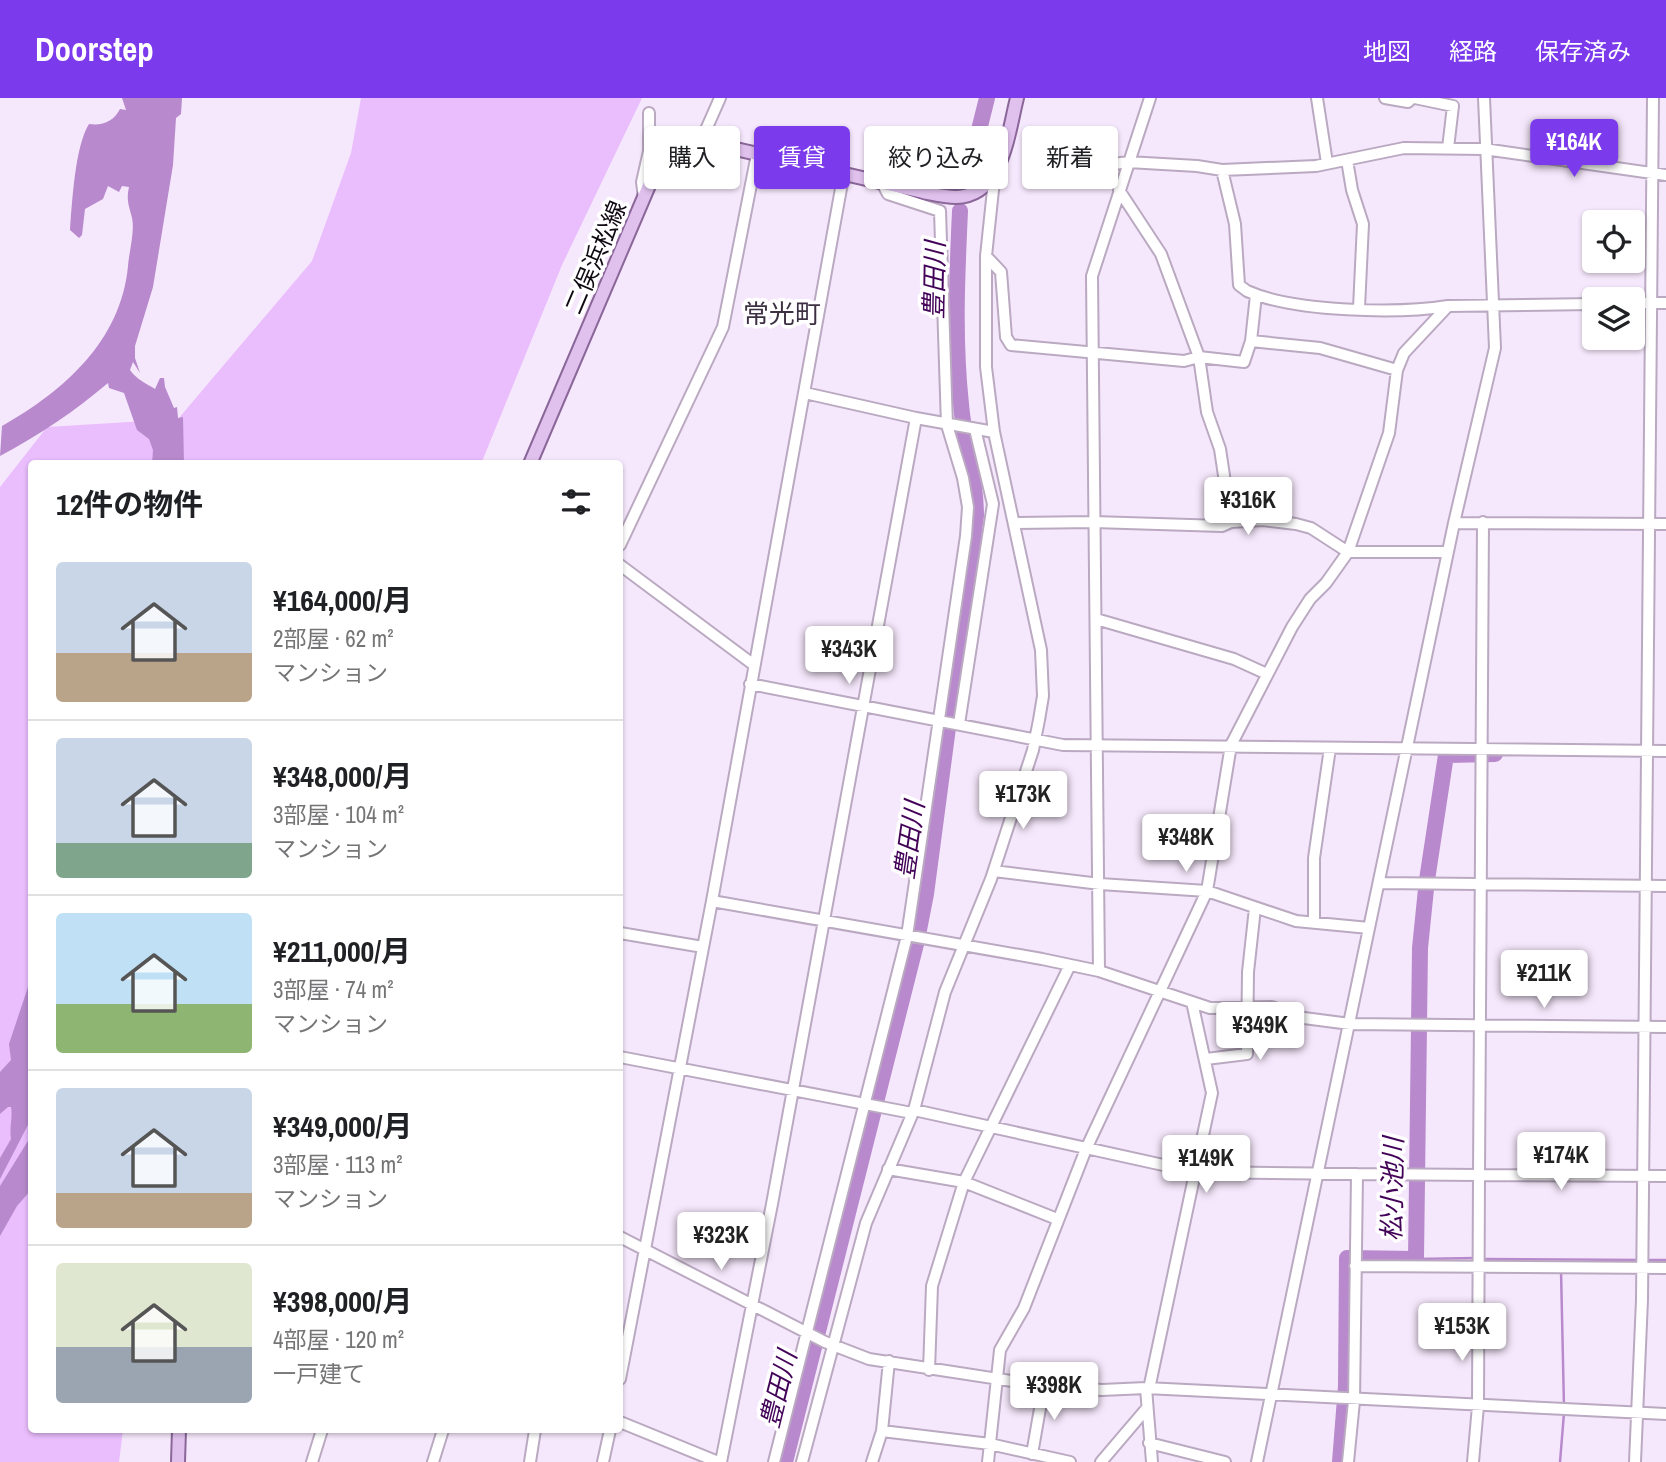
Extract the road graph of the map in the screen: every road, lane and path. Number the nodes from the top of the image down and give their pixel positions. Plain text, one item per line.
1 (720, 98) edge
2 (1017, 98) edge
3 (1150, 98) edge
4 (1317, 98) edge
5 (1385, 98) edge
6 (1414, 98) edge
7 (1483, 98) edge
8 (1653, 98) edge
9 (649, 113) dead end
10 (708, 126) edge
11 (1008, 132) edge
12 (1448, 148) junction
13 (1484, 149) junction
14 (1348, 160) junction
15 (1128, 162) junction
16 (1118, 163) edge
17 (1327, 163) junction
18 (754, 169) edge
19 (1222, 170) junction
20 (1653, 175) junction
21 (1666, 175) edge
22 (647, 189) edge
23 (841, 189) edge
24 (885, 189) edge
25 (914, 189) edge
26 (979, 189) edge
27 (993, 189) edge
28 (1119, 190) junction
29 (643, 198) junction
30 (986, 256) junction
31 (1256, 295) junction
32 (1645, 303) edge
33 (1650, 303) junction
34 (1666, 303) edge
35 (1494, 304) junction
36 (1582, 304) edge
37 (1448, 306) junction
38 (1359, 308) junction
39 (1251, 341) junction
40 (1092, 354) junction
41 (1199, 357) junction
42 (1397, 370) junction
43 (805, 394) junction
44 (916, 418) junction
45 (950, 425) junction
46 (973, 429) junction
47 (994, 432) junction
48 (532, 460) edge
49 (1094, 522) junction
50 (1231, 522) junction
51 (1483, 522) junction
52 (1014, 523) junction
53 (1454, 523) junction
54 (1647, 524) junction
55 (1666, 524) edge
56 (623, 539) edge
57 (1348, 551) junction
58 (1448, 552) junction
59 (623, 567) edge
60 (1096, 619) junction
61 (754, 665) junction
62 (1267, 674) junction
63 (750, 684) junction
64 (863, 705) junction
65 (939, 720) junction
66 (957, 723) junction
67 (1035, 740) junction
68 (1098, 746) junction
69 (1231, 746) junction
70 (1330, 748) junction
71 (1407, 748) junction
72 (1482, 749) junction
73 (1646, 751) junction
74 (1666, 751) edge
75 (994, 871) junction
76 (1379, 883) junction
77 (1100, 884) junction
78 (1481, 884) junction
79 (1646, 886) junction
80 (1666, 886) edge
81 (1206, 891) junction
82 (712, 901) junction
83 (1255, 908) junction
84 (823, 919) junction
85 (1314, 922) junction
86 (1370, 928) junction
87 (623, 934) edge
88 (907, 936) junction
89 (962, 946) junction
90 (703, 947) junction
91 (1069, 965) junction
92 (1099, 971) junction
93 (1161, 993) junction
94 (1192, 1003) junction
95 (1247, 1007) junction
96 (1350, 1024) junction
97 (1480, 1026) junction
98 (1645, 1027) junction
99 (1666, 1027) edge
100 (623, 1058) edge
101 (1206, 1059) junction
102 (679, 1070) junction
103 (793, 1089) junction
104 (865, 1104) junction
105 (913, 1111) junction
106 (989, 1126) junction
107 (1086, 1149) junction
108 (888, 1169) junction
109 (1195, 1172) junction
110 (1319, 1172) junction
111 (1357, 1174) junction
112 (1479, 1175) junction
113 (1643, 1176) junction
114 (1666, 1176) edge
115 (964, 1182) junction
116 (1057, 1219) junction
117 (623, 1239) edge
118 (645, 1251) junction
119 (1355, 1261) junction
120 (1642, 1263) junction
121 (1479, 1266) junction
122 (1666, 1268) edge
123 (751, 1304) junction
124 (809, 1333) junction
125 (828, 1343) junction
126 (889, 1361) junction
127 (623, 1364) edge
128 (929, 1370) junction
129 (996, 1379) junction
130 (1044, 1386) junction
131 (1147, 1389) junction
132 (1271, 1395) junction
133 (1348, 1400) junction
134 (1478, 1406) junction
135 (1147, 1408) junction
136 (1640, 1413) junction
137 (1666, 1414) edge
138 (623, 1423) edge
139 (882, 1431) junction
140 (180, 1433) edge
141 (321, 1433) edge
142 (442, 1433) edge
143 (535, 1433) edge
144 (609, 1433) edge
145 (1149, 1443) junction
146 (990, 1444) junction
147 (1032, 1454) junction
148 (178, 1462) edge
149 (312, 1462) edge
150 (433, 1462) edge
151 (530, 1462) edge
152 (603, 1462) edge
153 (719, 1462) edge
154 (774, 1462) edge
155 (802, 1462) edge
156 (872, 1462) edge
157 (988, 1462) edge
158 (1070, 1462) edge
159 (1101, 1462) edge
160 (1152, 1462) edge
161 (1225, 1462) edge
162 (1257, 1462) edge
163 (1348, 1462) edge
164 (1473, 1462) edge
165 (1635, 1462) edge

1 - 10 street
2 - 11 main road
3 - 15 street
4 - 17 street
5 - 6 street
6 - 12 street
7 - 13 street
8 - 20 street
9 - 29 street
12 - 13 street
12 - 14 street
13 - 20 street
13 - 35 street
14 - 17 street
14 - 38 street
15 - 16 street
15 - 19 street
15 - 28 street
17 - 19 street
18 - 56 street
19 - 31 street
20 - 21 street
20 - 33 street
22 - 29 main road, 二俣浜松線
23 - 43 street
24 - 45 street
25 - 26 main road, 二俣浜松線
27 - 30 street
28 - 40 street
28 - 41 street
29 - 48 main road, 二俣浜松線
30 - 40 street
30 - 47 street
31 - 38 street
31 - 39 street
32 - 33 street
33 - 34 street
33 - 54 street
35 - 36 street
35 - 37 street
35 - 53 street
37 - 38 street
37 - 42 street
39 - 41 street
39 - 42 street
40 - 41 street
40 - 49 street
41 - 50 street
42 - 57 street
43 - 44 street
43 - 61 street
44 - 45 street
44 - 64 street
45 - 46 street
45 - 65 street
46 - 47 street
46 - 66 street
47 - 52 street
49 - 50 street
49 - 52 street
49 - 60 street
50 - 57 street
51 - 53 street
51 - 54 street
51 - 72 street
52 - 67 street
53 - 58 street
54 - 55 street
54 - 73 street
57 - 58 street
57 - 62 street
58 - 71 street
59 - 61 street
60 - 62 street
60 - 68 street
61 - 63 street
62 - 69 street
63 - 64 street
63 - 82 street
64 - 65 street
64 - 84 street
65 - 66 street
65 - 88 street
66 - 67 street
67 - 68 street
67 - 75 street
68 - 69 street
68 - 77 street
69 - 70 street
69 - 81 street
70 - 71 street
70 - 85 street
71 - 72 street
71 - 76 street
72 - 73 street
72 - 78 street
73 - 74 street
73 - 79 street
75 - 77 street
75 - 89 street
76 - 78 street
76 - 86 street
77 - 81 street
77 - 92 street
78 - 79 street
78 - 97 street
79 - 80 street
79 - 98 street
81 - 83 street
81 - 93 street
82 - 84 street
82 - 90 street
83 - 85 street
83 - 95 street
84 - 88 street
84 - 103 street
85 - 86 street
86 - 96 street
87 - 90 street
88 - 89 street
88 - 104 street
89 - 91 street
89 - 105 street
90 - 102 street
91 - 92 street
91 - 106 street
92 - 93 street
93 - 94 street
93 - 107 street
94 - 95 street
94 - 101 street
95 - 96 street
95 - 101 street
96 - 97 street
96 - 110 street
97 - 98 street
97 - 112 street
98 - 99 street
98 - 113 street
100 - 102 street
101 - 109 street
102 - 103 street
102 - 118 street
103 - 104 street
103 - 123 street
104 - 105 street
104 - 124 street
105 - 106 street
105 - 108 street
106 - 107 street
106 - 115 street
107 - 109 street
107 - 116 street
108 - 115 street
108 - 125 street
109 - 110 street
109 - 131 street
110 - 111 street
110 - 132 street
111 - 112 street
111 - 119 street
112 - 113 street
112 - 121 street
113 - 114 street
113 - 120 street
115 - 116 street
115 - 128 street
116 - 129 street
117 - 118 street
118 - 123 street
118 - 127 street
119 - 121 street
119 - 133 street
120 - 121 street
120 - 122 street
120 - 136 street
121 - 134 street
123 - 124 street
123 - 153 street
124 - 125 street
124 - 154 street
125 - 126 street
125 - 155 street
126 - 128 street
126 - 139 street
128 - 129 street
129 - 130 street
129 - 146 street
130 - 131 street
130 - 147 street
131 - 132 street
131 - 135 street
132 - 133 street
132 - 162 street
133 - 134 street
133 - 163 street
134 - 136 street
134 - 164 street
135 - 145 street
135 - 159 street
136 - 137 street
136 - 165 street
138 - 153 street
139 - 146 street
139 - 156 street
140 - 148 main road
141 - 149 street
142 - 150 street
143 - 151 street
144 - 152 street
145 - 160 street
145 - 161 street
146 - 147 street
146 - 157 street
147 - 158 street

